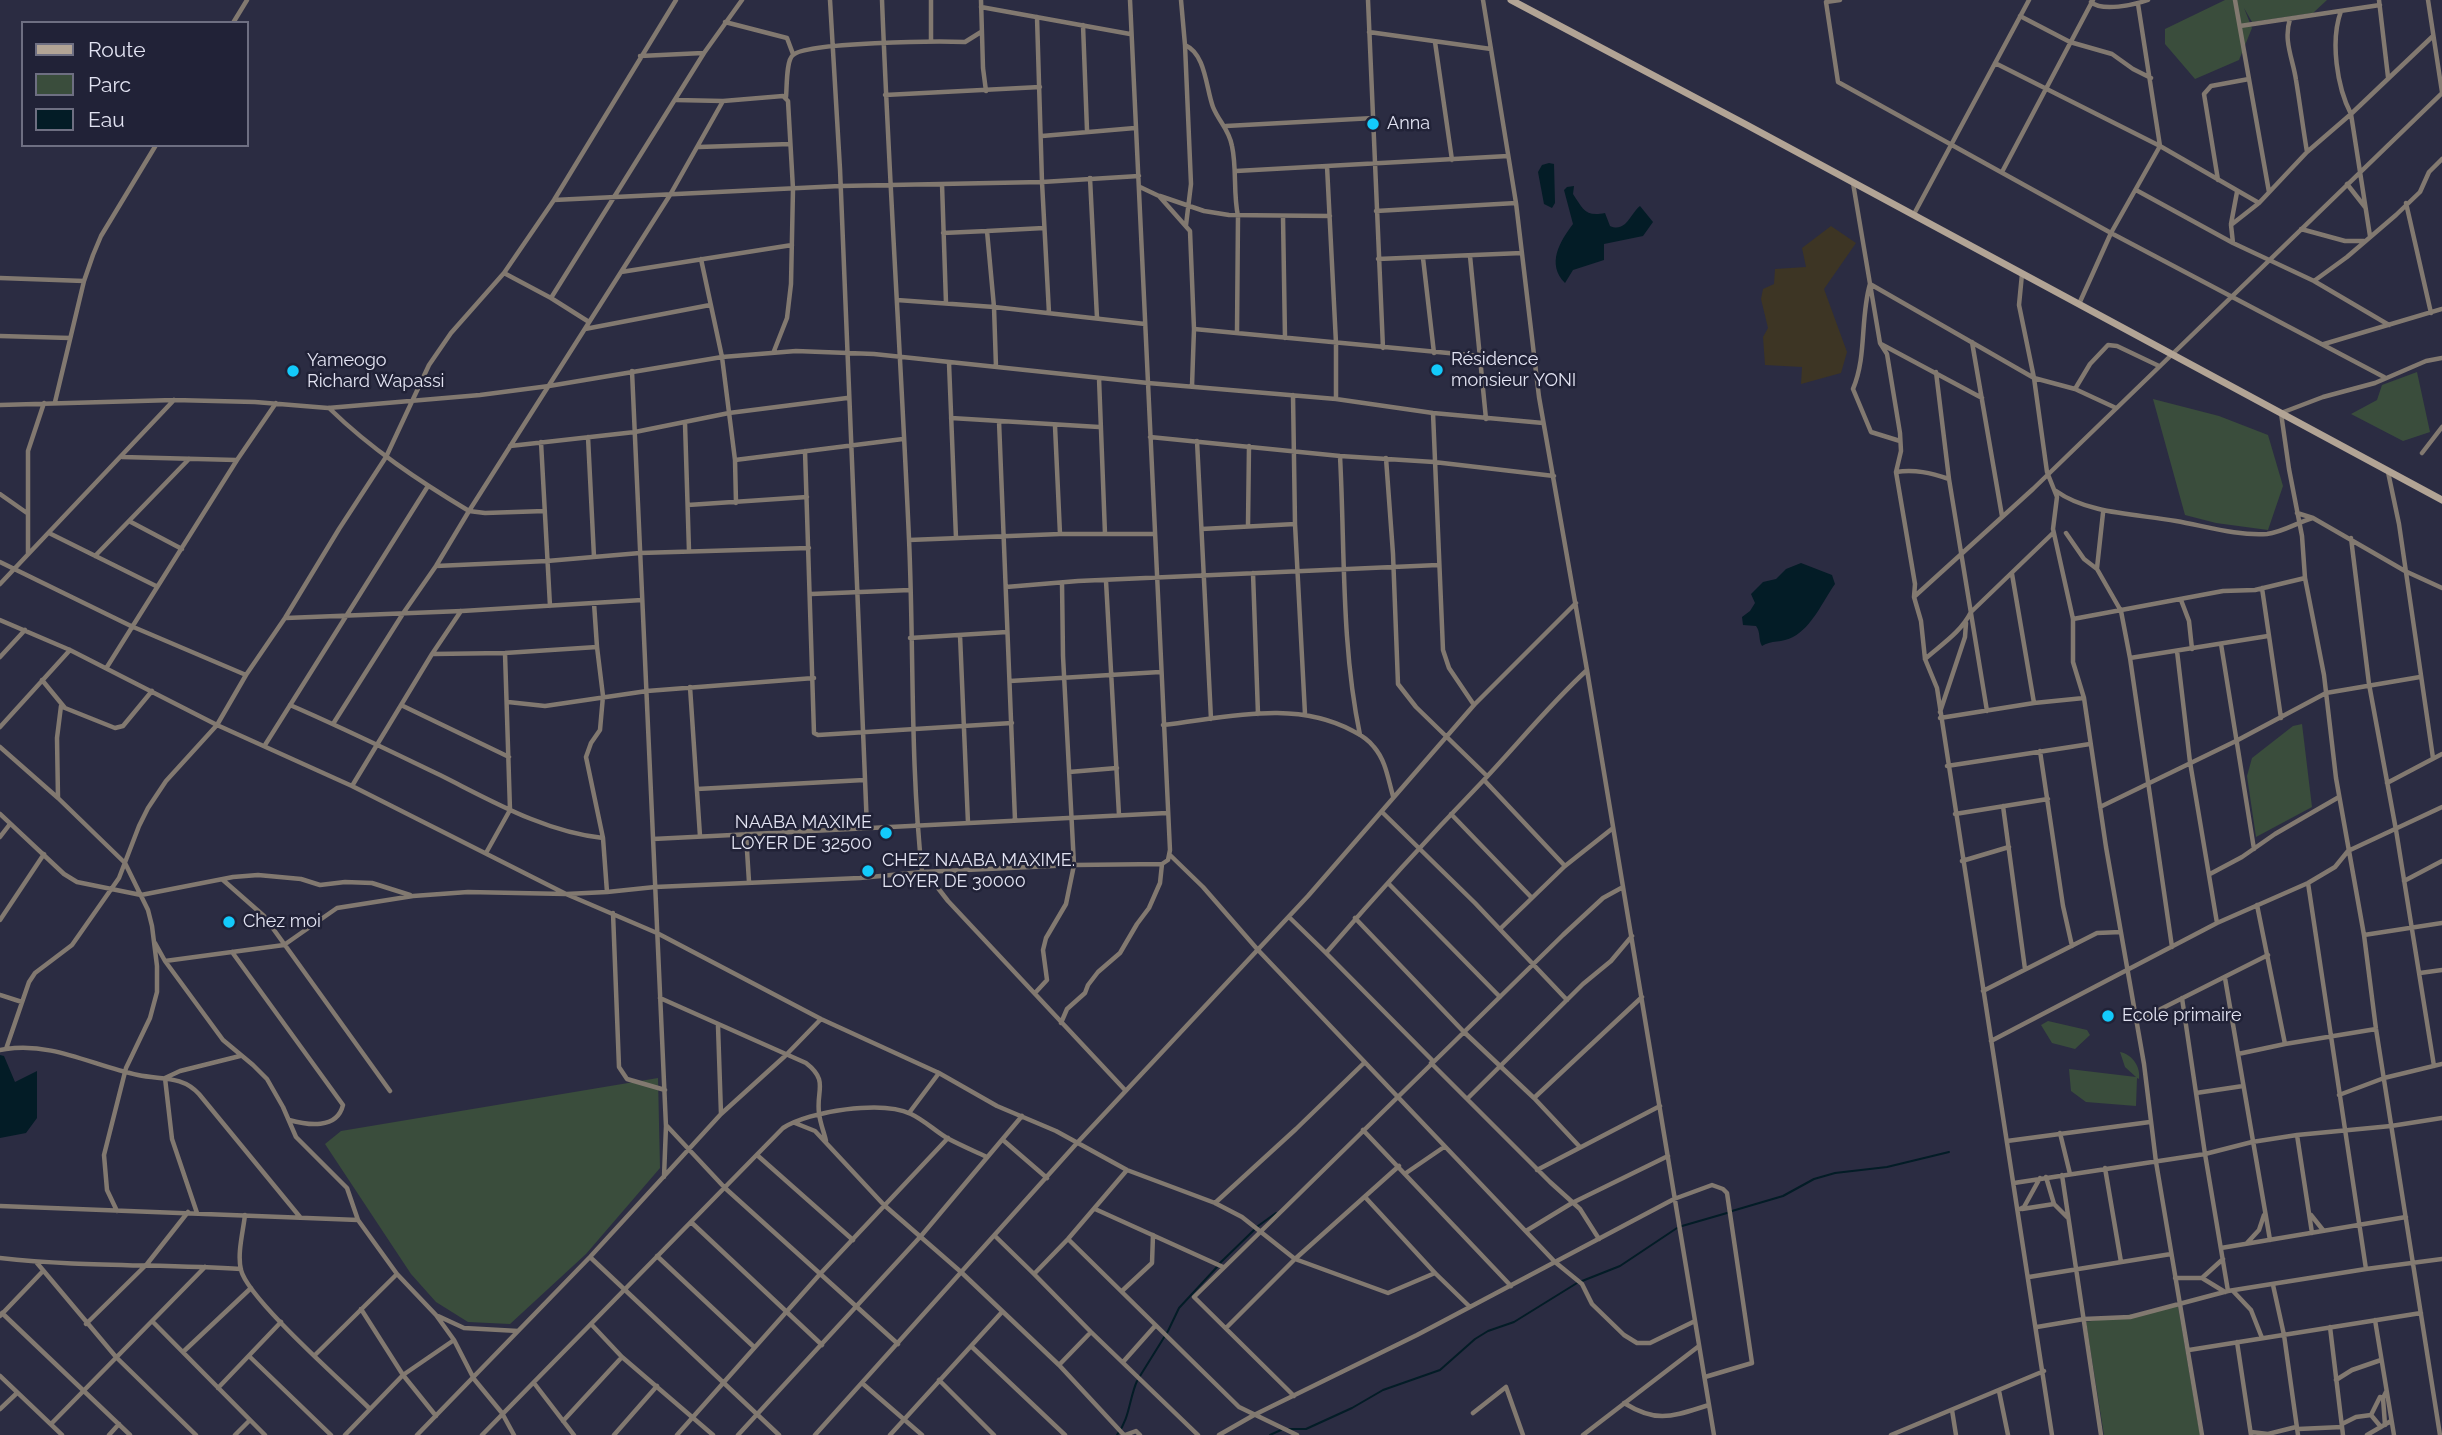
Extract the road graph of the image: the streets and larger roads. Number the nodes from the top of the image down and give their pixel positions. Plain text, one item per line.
1 (247, 0) edge
2 (676, 0) edge
3 (742, 0) edge
4 (830, 0) edge
5 (882, 0) edge
6 (931, 0) edge
7 (981, 0) edge
8 (1130, 0) edge
9 (1181, 0) edge
10 (1368, 0) edge
11 (1483, 0) edge
12 (1511, 0) edge
13 (1840, 0) edge
14 (2029, 0) edge
15 (2148, 0) edge
16 (2235, 0) edge
17 (2427, 0) edge
18 (2092, 1) edge
19 (2126, 2) edge
20 (2380, 2) edge
21 (2138, 4) junction
22 (981, 7) junction
23 (2341, 12) junction
24 (2020, 16) junction
25 (1037, 17) junction
26 (2290, 19) junction
27 (234, 21) edge
28 (725, 22) junction
29 (1083, 25) junction
30 (2240, 26) junction
31 (981, 32) junction
32 (1370, 32) junction
33 (1130, 34) junction
34 (2433, 36) junction
35 (931, 41) junction
36 (1435, 41) junction
37 (2070, 42) junction
38 (884, 44) junction
39 (1185, 45) junction
40 (833, 46) junction
41 (1491, 49) junction
42 (704, 53) junction
43 (793, 54) junction
44 (640, 56) junction
45 (1995, 63) junction
46 (2151, 78) junction
47 (2388, 78) junction
48 (2249, 79) junction
49 (1040, 87) junction
50 (2046, 89) junction
51 (986, 91) junction
52 (2442, 93) edge
53 (885, 95) junction
54 (786, 97) junction
55 (676, 100) junction
56 (723, 101) junction
57 (2351, 114) junction
58 (1374, 118) junction
59 (1226, 126) junction
60 (1135, 128) junction
61 (1087, 130) junction
62 (1041, 136) junction
63 (790, 144) junction
64 (1951, 144) junction
65 (2160, 146) junction
66 (155, 147) edge
67 (699, 147) junction
68 (2307, 152) junction
69 (1508, 156) junction
70 (2442, 159) edge
71 (1452, 160) junction
72 (1375, 164) junction
73 (1327, 166) junction
74 (1236, 171) junction
75 (2360, 171) junction
76 (2002, 172) junction
77 (1139, 176) junction
78 (1090, 178) junction
79 (2218, 180) junction
80 (1042, 182) junction
81 (1853, 182) junction
82 (942, 184) junction
83 (2347, 184) junction
84 (840, 186) junction
85 (891, 186) junction
86 (1140, 187) junction
87 (793, 188) junction
88 (2136, 190) junction
89 (2237, 191) junction
90 (2269, 193) junction
91 (670, 195) junction
92 (1159, 196) junction
93 (613, 198) junction
94 (554, 200) junction
95 (1516, 203) junction
96 (2406, 203) junction
97 (2259, 204) junction
98 (1190, 206) junction
99 (1376, 211) junction
100 (2367, 211) junction
101 (1913, 215) junction
102 (1238, 216) junction
103 (1330, 216) junction
104 (1283, 217) junction
105 (1186, 225) junction
106 (2231, 225) junction
107 (1044, 228) junction
108 (2301, 229) junction
109 (987, 231) junction
110 (943, 233) junction
111 (2111, 233) junction
112 (2370, 236) junction
113 (2345, 241) junction
114 (2365, 241) junction
115 (2233, 243) junction
116 (792, 245) junction
117 (2354, 251) junction
118 (1522, 253) junction
119 (1470, 256) junction
120 (1423, 258) junction
121 (701, 259) junction
122 (1378, 259) junction
123 (2269, 260) junction
124 (620, 272) junction
125 (504, 273) junction
126 (2022, 274) junction
127 (0, 278) edge
128 (84, 281) junction
129 (2314, 281) junction
130 (1870, 284) junction
131 (2232, 295) junction
132 (551, 298) junction
133 (897, 300) junction
134 (946, 303) junction
135 (2079, 304) junction
136 (710, 305) junction
137 (994, 307) junction
138 (2442, 309) edge
139 (1049, 313) junction
140 (2431, 313) junction
141 (1097, 318) junction
142 (589, 322) junction
143 (1145, 324) junction
144 (2389, 325) junction
145 (1194, 329) junction
146 (584, 330) junction
147 (1237, 333) junction
148 (0, 336) edge
149 (70, 338) junction
150 (1285, 338) junction
151 (1972, 341) junction
152 (1336, 343) junction
153 (1880, 343) junction
154 (2323, 344) junction
155 (1382, 348) junction
156 (774, 351) junction
157 (847, 353) junction
158 (1434, 353) junction
159 (2171, 355) junction
160 (1480, 356) junction
161 (722, 358) junction
162 (898, 358) junction
163 (2442, 358) edge
164 (948, 363) junction
165 (2159, 366) junction
166 (996, 367) junction
167 (632, 371) junction
168 (1936, 372) junction
169 (1099, 377) junction
170 (2034, 378) junction
171 (2385, 378) junction
172 (1148, 383) junction
173 (549, 386) junction
174 (1192, 386) junction
175 (2075, 389) junction
176 (1293, 395) junction
177 (847, 398) junction
178 (1982, 398) junction
179 (412, 399) junction
180 (1336, 399) junction
181 (174, 400) junction
182 (55, 402) junction
183 (44, 403) junction
184 (276, 404) junction
185 (0, 405) edge
186 (328, 408) junction
187 (2116, 408) junction
188 (1433, 412) junction
189 (729, 413) junction
190 (2281, 413) junction
191 (951, 418) junction
192 (1486, 419) junction
193 (999, 421) junction
194 (685, 423) junction
195 (1543, 423) junction
196 (1055, 426) junction
197 (1100, 427) junction
198 (2442, 427) edge
199 (635, 432) junction
200 (588, 437) junction
201 (1150, 437) junction
202 (903, 439) junction
203 (1197, 441) junction
204 (1900, 441) junction
205 (541, 442) junction
206 (850, 444) junction
207 (510, 446) junction
208 (1249, 446) junction
209 (805, 451) junction
210 (1293, 452) junction
211 (2422, 453) dead end
212 (1340, 456) junction
213 (121, 457) junction
214 (386, 457) junction
215 (1386, 458) junction
216 (189, 459) junction
217 (237, 460) junction
218 (735, 460) junction
219 (1434, 462) junction
220 (2388, 471) junction
221 (1896, 472) junction
222 (2047, 472) junction
223 (1554, 476) junction
224 (1949, 479) junction
225 (428, 486) junction
226 (2055, 490) junction
227 (0, 494) edge
228 (807, 497) junction
229 (2442, 500) edge
230 (736, 503) junction
231 (688, 505) junction
232 (469, 511) junction
233 (545, 511) junction
234 (2103, 513) dead end
235 (2297, 513) junction
236 (28, 514) junction
237 (2002, 516) junction
238 (2313, 518) junction
239 (129, 521) junction
240 (2299, 522) junction
241 (1295, 524) junction
242 (1248, 525) junction
243 (1202, 529) junction
244 (49, 533) junction
245 (2053, 533) junction
246 (2066, 533) dead end
247 (1060, 534) junction
248 (1105, 534) junction
249 (1155, 534) junction
250 (1003, 537) junction
251 (956, 538) junction
252 (2351, 538) junction
253 (909, 540) junction
254 (182, 548) junction
255 (809, 548) junction
256 (689, 551) junction
257 (640, 553) junction
258 (1962, 553) junction
259 (28, 555) junction
260 (96, 556) junction
261 (594, 557) junction
262 (547, 561) junction
263 (0, 562) edge
264 (1438, 565) junction
265 (436, 566) junction
266 (14, 568) junction
267 (1393, 568) junction
268 (2097, 569) junction
269 (1343, 570) junction
270 (1298, 571) junction
271 (2405, 571) junction
272 (1253, 573) junction
273 (2012, 574) junction
274 (1204, 575) junction
275 (1156, 578) junction
276 (2305, 578) junction
277 (1106, 580) junction
278 (1062, 583) junction
279 (0, 584) edge
280 (1915, 584) junction
281 (1927, 584) junction
282 (156, 586) junction
283 (1006, 587) junction
284 (2262, 588) junction
285 (2442, 588) edge
286 (910, 590) junction
287 (857, 592) junction
288 (811, 594) junction
289 (1914, 597) junction
290 (642, 600) junction
291 (2181, 600) junction
292 (594, 603) junction
293 (1576, 603) junction
294 (550, 606) junction
295 (461, 611) junction
296 (2120, 611) junction
297 (404, 612) junction
298 (1971, 612) junction
299 (348, 615) junction
300 (285, 618) junction
301 (2073, 619) junction
302 (0, 621) edge
303 (1966, 622) junction
304 (131, 626) junction
305 (25, 630) junction
306 (1007, 632) junction
307 (960, 635) junction
308 (2268, 636) junction
309 (910, 638) junction
310 (2221, 644) junction
311 (597, 647) junction
312 (2192, 649) junction
313 (70, 650) junction
314 (2177, 651) junction
315 (505, 653) junction
316 (432, 654) junction
317 (0, 657) edge
318 (2130, 658) junction
319 (1924, 659) junction
320 (107, 667) junction
321 (1587, 670) junction
322 (1160, 672) junction
323 (246, 674) junction
324 (1112, 675) junction
325 (2420, 677) junction
326 (814, 678) junction
327 (1065, 678) junction
328 (43, 680) junction
329 (1010, 681) junction
330 (2369, 684) junction
331 (690, 687) junction
332 (152, 691) junction
333 (646, 691) junction
334 (2326, 693) junction
335 (603, 696) junction
336 (2084, 698) junction
337 (509, 702) junction
338 (2034, 703) junction
339 (61, 705) junction
340 (290, 705) junction
341 (401, 705) junction
342 (1474, 705) junction
343 (1987, 711) junction
344 (1258, 714) junction
345 (1305, 714) junction
346 (1940, 717) junction
347 (2281, 718) junction
348 (1211, 719) junction
349 (1012, 723) junction
350 (333, 724) junction
351 (217, 725) junction
352 (964, 725) junction
353 (1163, 725) junction
354 (0, 727) edge
355 (913, 729) junction
356 (863, 732) junction
357 (1360, 735) junction
358 (1446, 736) junction
359 (2236, 741) junction
360 (377, 744) junction
361 (2090, 744) junction
362 (265, 745) junction
363 (0, 747) edge
364 (2040, 751) junction
365 (2442, 754) edge
366 (509, 757) junction
367 (2433, 758) junction
368 (2190, 762) junction
369 (1947, 765) junction
370 (1117, 768) junction
371 (1069, 772) junction
372 (1485, 778) junction
373 (864, 780) junction
374 (2147, 783) junction
375 (2387, 783) junction
376 (352, 786) junction
377 (697, 789) junction
378 (1394, 797) junction
379 (2339, 797) junction
380 (58, 798) junction
381 (2048, 799) junction
382 (2003, 806) junction
383 (2100, 807) junction
384 (2442, 807) edge
385 (510, 810) junction
386 (1382, 811) junction
387 (1167, 813) junction
388 (0, 814) edge
389 (1451, 814) junction
390 (1955, 814) junction
391 (1119, 815) junction
392 (1071, 818) junction
393 (1016, 820) junction
394 (968, 822) junction
395 (10, 823) junction
396 (918, 826) junction
397 (867, 828) junction
398 (1613, 828) junction
399 (2396, 830) junction
400 (746, 834) junction
401 (700, 836) junction
402 (0, 837) edge
403 (603, 838) junction
404 (653, 839) junction
405 (1419, 847) junction
406 (2009, 847) junction
407 (2254, 849) junction
408 (2348, 850) junction
409 (485, 853) junction
410 (44, 854) junction
411 (1170, 855) junction
412 (1962, 861) junction
413 (2442, 862) edge
414 (125, 863) junction
415 (1162, 864) junction
416 (1074, 865) junction
417 (1564, 866) junction
418 (922, 872) junction
419 (2210, 874) junction
420 (223, 880) junction
421 (2404, 881) junction
422 (749, 882) junction
423 (1388, 883) junction
424 (2308, 883) junction
425 (655, 887) junction
426 (1623, 887) junction
427 (110, 889) junction
428 (607, 892) junction
429 (566, 894) junction
430 (141, 895) junction
431 (413, 896) junction
432 (1532, 898) junction
433 (2257, 905) junction
434 (612, 913) junction
435 (1289, 917) junction
436 (1355, 918) junction
437 (0, 920) edge
438 (2217, 923) junction
439 (2442, 923) edge
440 (2410, 927) junction
441 (1500, 929) junction
442 (2121, 932) junction
443 (657, 933) junction
444 (2364, 935) junction
445 (1632, 936) junction
446 (155, 943) junction
447 (284, 945) junction
448 (2072, 946) junction
449 (2172, 948) junction
450 (1258, 950) junction
451 (232, 951) junction
452 (1326, 953) junction
453 (2268, 955) junction
454 (164, 961) junction
455 (1533, 965) junction
456 (2025, 969) junction
457 (2128, 969) junction
458 (2442, 970) edge
459 (2420, 973) junction
460 (2225, 978) junction
461 (1983, 991) junction
462 (1034, 993) junction
463 (0, 995) edge
464 (1500, 997) junction
465 (1642, 997) junction
466 (660, 998) junction
467 (2182, 998) junction
468 (1567, 1000) junction
469 (22, 1002) junction
470 (821, 1019) junction
471 (2137, 1020) junction
472 (1061, 1023) junction
473 (718, 1026) junction
474 (2376, 1029) junction
475 (1463, 1031) junction
476 (2330, 1037) junction
477 (1991, 1041) junction
478 (2285, 1044) junction
479 (3, 1050) edge
480 (2238, 1054) junction
481 (240, 1056) junction
482 (785, 1056) junction
483 (1432, 1062) junction
484 (1364, 1063) junction
485 (2442, 1064) edge
486 (1501, 1066) junction
487 (2434, 1066) junction
488 (125, 1071) junction
489 (939, 1073) junction
490 (165, 1078) junction
491 (2384, 1078) junction
492 (2243, 1086) junction
493 (664, 1090) junction
494 (1125, 1090) junction
495 (390, 1091) dead end
496 (2196, 1093) junction
497 (2339, 1096) junction
498 (1396, 1098) junction
499 (1534, 1098) junction
500 (1467, 1099) junction
501 (1660, 1105) junction
502 (909, 1113) junction
503 (721, 1114) junction
504 (819, 1115) junction
505 (1022, 1116) junction
506 (2442, 1118) edge
507 (289, 1120) junction
508 (2150, 1122) junction
509 (791, 1123) junction
510 (666, 1126) junction
511 (2391, 1126) junction
512 (1363, 1130) junction
513 (2344, 1130) junction
514 (2060, 1133) junction
515 (2297, 1135) junction
516 (948, 1138) junction
517 (1003, 1140) junction
518 (2007, 1141) junction
519 (827, 1142) junction
520 (2252, 1142) junction
521 (1077, 1143) junction
522 (1579, 1146) junction
523 (1444, 1147) junction
524 (689, 1152) junction
525 (2205, 1154) junction
526 (756, 1155) junction
527 (1668, 1156) junction
528 (987, 1157) junction
529 (2155, 1162) junction
530 (1399, 1166) junction
531 (2105, 1168) junction
532 (1127, 1170) junction
533 (1537, 1170) junction
534 (1406, 1173) junction
535 (2070, 1174) junction
536 (2062, 1175) junction
537 (664, 1177) junction
538 (2046, 1177) junction
539 (1047, 1178) junction
540 (2040, 1178) junction
541 (2014, 1183) junction
542 (724, 1188) junction
543 (1365, 1197) junction
544 (1674, 1199) junction
545 (1214, 1203) junction
546 (1572, 1203) junction
547 (884, 1205) junction
548 (2054, 1205) junction
549 (0, 1206) edge
550 (1095, 1209) junction
551 (117, 1210) junction
552 (2018, 1210) junction
553 (2264, 1210) junction
554 (188, 1212) junction
555 (2308, 1212) junction
556 (197, 1213) junction
557 (245, 1216) junction
558 (300, 1217) junction
559 (2406, 1217) junction
560 (2068, 1218) junction
561 (358, 1220) junction
562 (691, 1222) junction
563 (2360, 1225) junction
564 (1261, 1231) junction
565 (1526, 1231) junction
566 (2323, 1231) junction
567 (2312, 1233) junction
568 (921, 1236) junction
569 (995, 1236) junction
570 (1153, 1236) junction
571 (1068, 1239) junction
572 (1599, 1239) junction
573 (853, 1240) junction
574 (2270, 1240) junction
575 (2247, 1244) junction
576 (2221, 1248) junction
577 (2171, 1254) junction
578 (657, 1256) junction
579 (590, 1257) junction
580 (0, 1258) edge
581 (1295, 1259) junction
582 (2223, 1259) junction
583 (2442, 1259) edge
584 (37, 1262) junction
585 (1556, 1262) junction
586 (2121, 1262) junction
587 (147, 1264) junction
588 (2414, 1264) junction
589 (206, 1267) junction
590 (1223, 1267) junction
591 (241, 1269) junction
592 (2075, 1269) junction
593 (2366, 1269) junction
594 (43, 1271) junction
595 (961, 1272) junction
596 (1435, 1273) junction
597 (397, 1274) junction
598 (820, 1274) junction
599 (1034, 1274) junction
600 (2029, 1277) junction
601 (2175, 1278) junction
602 (2202, 1278) junction
603 (2273, 1285) junction
604 (1511, 1286) junction
605 (251, 1288) junction
606 (625, 1289) junction
607 (1122, 1291) junction
608 (2229, 1291) junction
609 (2179, 1303) junction
610 (858, 1306) junction
611 (1469, 1306) junction
612 (361, 1309) junction
613 (786, 1311) junction
614 (1002, 1312) junction
615 (2421, 1313) junction
616 (1, 1315) edge
617 (436, 1315) junction
618 (2084, 1319) junction
619 (2375, 1320) junction
620 (152, 1321) junction
621 (1695, 1321) junction
622 (281, 1322) junction
623 (86, 1324) junction
624 (591, 1324) junction
625 (1155, 1326) junction
626 (2037, 1327) junction
627 (1226, 1328) junction
628 (2330, 1328) junction
629 (519, 1331) junction
630 (1091, 1332) junction
631 (2284, 1335) junction
632 (2262, 1338) junction
633 (453, 1340) junction
634 (2237, 1342) junction
635 (898, 1344) junction
636 (822, 1345) junction
637 (971, 1346) junction
638 (1699, 1346) junction
639 (754, 1348) junction
640 (2189, 1349) junction
641 (183, 1352) junction
642 (315, 1355) junction
643 (249, 1356) junction
644 (116, 1357) junction
645 (622, 1357) junction
646 (2381, 1360) junction
647 (1123, 1362) junction
648 (1059, 1365) junction
649 (2044, 1371) junction
650 (403, 1375) junction
651 (0, 1377) edge
652 (1705, 1377) junction
653 (474, 1379) junction
654 (939, 1380) junction
655 (2336, 1380) junction
656 (724, 1382) junction
657 (534, 1383) junction
658 (862, 1383) junction
659 (657, 1386) junction
660 (218, 1388) junction
661 (83, 1390) junction
662 (1999, 1391) junction
663 (2386, 1391) junction
664 (17, 1393) junction
665 (1294, 1396) junction
666 (2383, 1398) junction
667 (1623, 1404) junction
668 (1709, 1405) junction
669 (0, 1409) edge
670 (370, 1409) junction
671 (1952, 1410) junction
672 (502, 1413) junction
673 (1473, 1413) dead end
674 (759, 1414) junction
675 (1254, 1415) junction
676 (2371, 1415) junction
677 (436, 1416) junction
678 (693, 1417) junction
679 (904, 1418) junction
680 (250, 1420) junction
681 (563, 1421) junction
682 (2391, 1421) junction
683 (51, 1424) junction
684 (119, 1424) junction
685 (2342, 1425) junction
686 (2383, 1426) junction
687 (2297, 1431) edge
688 (1907, 1432) edge
689 (1294, 1434) edge
690 (2251, 1434) edge
691 (62, 1435) edge
692 (109, 1435) edge
693 (130, 1435) edge
694 (196, 1435) edge
695 (236, 1435) edge
696 (265, 1435) edge
697 (331, 1435) edge
698 (345, 1435) edge
699 (417, 1435) edge
700 (482, 1435) edge
701 (514, 1435) edge
702 (574, 1435) edge
703 (614, 1435) edge
704 (677, 1435) edge
705 (713, 1435) edge
706 (738, 1435) edge
707 (779, 1435) edge
708 (815, 1435) edge
709 (890, 1435) edge
710 (922, 1435) edge
711 (995, 1435) edge
712 (1065, 1435) edge
713 (1125, 1435) edge
714 (1140, 1435) edge
715 (1198, 1435) edge
716 (1219, 1435) edge
717 (1523, 1435) edge
718 (1583, 1435) edge
719 (1714, 1435) edge
720 (1891, 1435) edge
721 (1956, 1435) edge
722 (2008, 1435) edge
723 (2052, 1435) edge
724 (2101, 1435) edge
725 (2202, 1435) edge
726 (2343, 1435) edge
727 (2367, 1435) edge
728 (2394, 1435) edge
729 (2440, 1435) edge

1 - 27 street
2 - 44 street
3 - 28 street
4 - 40 street
5 - 38 street
6 - 35 street
7 - 22 street
8 - 33 street
9 - 39 street
10 - 32 street
11 - 41 street
12 - 81 street
13 - 64 street
14 - 24 street
15 - 21 street
16 - 30 street
17 - 34 street
18 - 19 street
18 - 37 street
19 - 21 street
20 - 23 street
20 - 47 street
21 - 46 street
22 - 25 street
22 - 31 street
23 - 26 street
23 - 57 street
24 - 37 street
24 - 45 street
25 - 29 street
25 - 49 street
26 - 30 street
26 - 68 street
28 - 42 street
28 - 43 street
29 - 33 street
29 - 61 street
30 - 48 street
31 - 35 street
31 - 51 street
32 - 36 street
32 - 58 street
33 - 60 street
34 - 47 street
34 - 52 street
35 - 38 street
36 - 41 street
36 - 71 street
37 - 46 street
37 - 50 street
38 - 40 street
38 - 53 street
39 - 59 street
39 - 98 street
40 - 43 street
40 - 84 street
41 - 69 street
42 - 44 street
42 - 55 street
43 - 54 street
44 - 94 street
45 - 50 street
45 - 64 street
46 - 65 street
47 - 57 street
48 - 79 street
48 - 90 street
49 - 51 street
49 - 62 street
50 - 65 street
50 - 76 street
51 - 53 street
52 - 75 street
53 - 85 street
54 - 56 street
54 - 63 street
55 - 56 street
55 - 93 street
56 - 67 street
57 - 68 street
57 - 75 street
58 - 59 street
58 - 72 street
59 - 74 street
60 - 61 street
60 - 77 street
61 - 62 street
62 - 80 street
63 - 67 street
63 - 87 street
64 - 76 street
64 - 101 street
65 - 79 street
65 - 88 street
66 - 128 street
67 - 91 street
68 - 90 street
69 - 71 street
69 - 95 street
70 - 96 street
71 - 72 street
72 - 73 street
72 - 99 street
73 - 74 street
73 - 103 street
74 - 102 street
75 - 83 street
75 - 100 street
76 - 111 street
77 - 78 street
77 - 86 street
78 - 80 street
78 - 141 street
79 - 89 street
80 - 82 street
80 - 107 street
81 - 101 street
81 - 130 street
82 - 85 street
82 - 110 street
83 - 100 street
83 - 108 street
84 - 85 street
84 - 87 street
84 - 157 street
85 - 133 street
86 - 92 street
86 - 143 street
87 - 91 street
87 - 116 street
88 - 111 street
88 - 115 street
89 - 97 street
89 - 106 street
90 - 97 street
91 - 93 street
91 - 124 street
92 - 98 street
92 - 105 street
93 - 94 street
93 - 132 street
94 - 125 street
95 - 99 street
95 - 118 street
96 - 112 street
96 - 140 street
97 - 106 street
98 - 102 street
98 - 105 street
99 - 122 street
100 - 112 street
101 - 126 street
102 - 104 street
102 - 147 street
103 - 104 street
103 - 152 street
104 - 150 street
105 - 145 street
106 - 115 street
107 - 109 street
107 - 139 street
108 - 113 street
108 - 123 street
109 - 110 street
109 - 137 street
110 - 134 street
111 - 131 street
111 - 135 street
112 - 114 street
113 - 114 street
113 - 117 street
114 - 117 street
115 - 123 street
116 - 121 street
116 - 156 street
117 - 129 street
118 - 119 street
118 - 195 street
119 - 120 street
119 - 160 street
120 - 122 street
120 - 158 street
121 - 124 street
121 - 136 street
122 - 155 street
123 - 129 street
123 - 131 street
124 - 142 street
125 - 132 street
125 - 179 street
126 - 135 street
126 - 170 street
127 - 128 street
128 - 149 street
129 - 144 street
130 - 151 street
130 - 153 street
130 - 204 street
131 - 154 street
131 - 159 street
132 - 142 street
133 - 134 street
133 - 162 street
134 - 137 street
135 - 159 street
136 - 146 street
136 - 161 street
137 - 139 street
137 - 166 street
138 - 140 street
139 - 141 street
140 - 144 street
141 - 143 street
142 - 146 street
143 - 172 street
144 - 154 street
145 - 147 street
145 - 174 street
146 - 173 street
147 - 150 street
148 - 149 street
149 - 182 street
150 - 152 street
151 - 170 street
151 - 178 street
152 - 155 street
152 - 180 street
153 - 168 street
153 - 204 street
154 - 171 street
155 - 158 street
156 - 157 street
156 - 161 street
157 - 162 street
157 - 177 street
158 - 160 street
159 - 165 street
159 - 190 street
160 - 192 street
161 - 167 street
161 - 189 street
162 - 164 street
162 - 202 street
163 - 171 street
164 - 166 street
164 - 191 street
165 - 175 street
165 - 187 street
166 - 169 street
167 - 173 street
167 - 199 street
168 - 178 street
168 - 224 street
169 - 172 street
169 - 197 street
170 - 175 street
170 - 222 street
171 - 190 street
172 - 174 street
172 - 201 street
173 - 179 street
173 - 207 street
174 - 176 street
175 - 187 street
176 - 180 street
176 - 210 street
177 - 189 street
177 - 206 street
178 - 237 street
179 - 186 street
179 - 214 street
180 - 188 street
181 - 182 street
181 - 184 street
181 - 213 street
182 - 183 street
183 - 185 street
183 - 236 street
184 - 186 street
184 - 217 street
186 - 214 street
187 - 222 street
188 - 192 street
188 - 219 street
189 - 194 street
189 - 218 street
190 - 220 street
190 - 235 street
191 - 193 street
191 - 251 street
192 - 195 street
193 - 196 street
193 - 250 street
194 - 199 street
194 - 231 street
195 - 223 street
196 - 197 street
196 - 247 street
197 - 248 street
198 - 211 street
199 - 200 street
199 - 257 street
200 - 205 street
200 - 261 street
201 - 203 street
201 - 249 street
202 - 206 street
202 - 253 street
203 - 208 street
203 - 243 street
204 - 221 street
205 - 207 street
205 - 233 street
206 - 209 street
206 - 287 street
207 - 232 street
208 - 210 street
208 - 242 street
209 - 218 street
209 - 228 street
210 - 212 street
210 - 241 street
212 - 215 street
212 - 269 street
213 - 216 street
213 - 244 street
214 - 225 street
214 - 300 street
215 - 219 street
215 - 267 street
216 - 217 street
216 - 239 street
217 - 254 street
218 - 230 street
219 - 223 street
219 - 264 street
220 - 229 street
220 - 271 street
221 - 224 street
221 - 280 street
222 - 226 street
222 - 237 street
223 - 293 street
224 - 258 street
225 - 232 street
225 - 299 street
226 - 240 street
226 - 245 street
227 - 236 street
228 - 230 street
228 - 255 street
230 - 231 street
231 - 256 street
232 - 233 street
232 - 265 street
233 - 262 street
234 - 268 street
235 - 238 street
235 - 240 street
236 - 259 street
237 - 258 street
238 - 240 street
238 - 252 street
239 - 254 street
239 - 260 street
240 - 276 street
241 - 242 street
241 - 270 street
242 - 243 street
243 - 274 street
244 - 259 street
244 - 260 street
245 - 273 street
245 - 301 street
246 - 268 street
247 - 248 street
247 - 250 street
248 - 249 street
249 - 275 street
250 - 251 street
250 - 283 street
251 - 253 street
252 - 271 street
252 - 330 street
253 - 286 street
254 - 282 street
255 - 256 street
255 - 288 street
256 - 257 street
257 - 261 street
257 - 290 street
258 - 281 street
258 - 298 street
259 - 266 street
260 - 282 street
261 - 262 street
262 - 265 street
262 - 294 street
263 - 266 street
264 - 267 street
264 - 342 street
265 - 297 street
266 - 279 street
266 - 304 street
267 - 269 street
267 - 358 street
268 - 296 street
269 - 270 street
269 - 357 street
270 - 272 street
270 - 345 street
271 - 285 street
271 - 325 street
272 - 274 street
272 - 344 street
273 - 298 street
273 - 338 street
274 - 275 street
274 - 348 street
275 - 277 street
275 - 322 street
276 - 284 street
276 - 334 street
277 - 278 street
277 - 324 street
278 - 283 street
278 - 327 street
280 - 281 street
280 - 289 street
281 - 289 street
282 - 304 street
283 - 306 street
284 - 291 street
284 - 308 street
286 - 287 street
286 - 309 street
287 - 288 street
287 - 356 street
288 - 326 street
289 - 319 street
290 - 292 street
290 - 333 street
291 - 296 street
291 - 312 street
292 - 294 street
292 - 311 street
293 - 321 street
293 - 342 street
294 - 295 street
295 - 297 street
295 - 316 street
296 - 301 street
296 - 318 street
297 - 299 street
297 - 350 street
298 - 303 street
298 - 343 street
299 - 300 street
299 - 340 street
300 - 323 street
301 - 336 street
302 - 305 street
303 - 319 street
303 - 346 street
304 - 320 street
304 - 323 street
305 - 313 street
305 - 317 street
306 - 307 street
306 - 329 street
307 - 309 street
307 - 352 street
308 - 310 street
308 - 347 street
309 - 355 street
310 - 312 street
310 - 359 street
311 - 315 street
311 - 335 street
312 - 314 street
313 - 320 street
313 - 328 street
314 - 318 street
314 - 368 street
315 - 316 street
315 - 337 street
316 - 341 street
318 - 374 street
319 - 346 street
320 - 332 street
321 - 372 street
321 - 398 street
322 - 324 street
322 - 353 street
323 - 351 street
324 - 327 street
324 - 370 street
325 - 330 street
325 - 367 street
326 - 331 street
326 - 356 street
327 - 329 street
327 - 371 street
328 - 339 street
328 - 354 street
329 - 349 street
330 - 334 street
330 - 375 street
331 - 333 street
331 - 377 street
332 - 339 street
332 - 351 street
333 - 335 street
333 - 404 street
334 - 347 street
334 - 379 street
335 - 337 street
335 - 403 street
336 - 338 street
336 - 361 street
337 - 366 street
338 - 343 street
339 - 380 street
340 - 350 street
340 - 362 street
341 - 360 street
341 - 366 street
342 - 358 street
343 - 346 street
344 - 345 street
344 - 348 street
345 - 357 street
346 - 369 street
347 - 359 street
348 - 353 street
349 - 352 street
349 - 393 street
350 - 360 street
351 - 362 street
351 - 414 street
352 - 355 street
352 - 394 street
353 - 387 street
355 - 356 street
355 - 396 street
356 - 373 street
357 - 378 street
358 - 372 street
358 - 378 street
359 - 368 street
359 - 407 street
360 - 376 street
360 - 385 street
361 - 364 street
361 - 383 street
362 - 376 street
363 - 380 street
364 - 369 street
364 - 381 street
365 - 367 street
366 - 385 street
367 - 375 street
368 - 374 street
368 - 419 street
369 - 390 street
370 - 371 street
370 - 391 street
371 - 392 street
372 - 389 street
372 - 417 street
373 - 377 street
373 - 397 street
374 - 383 street
374 - 449 street
375 - 399 street
376 - 409 street
377 - 401 street
378 - 386 street
379 - 407 street
379 - 408 street
380 - 414 street
381 - 382 street
381 - 448 street
382 - 390 street
382 - 406 street
383 - 442 street
384 - 399 street
385 - 403 street
385 - 409 street
386 - 405 street
386 - 435 street
387 - 391 street
387 - 411 street
388 - 395 street
389 - 405 street
389 - 432 street
390 - 412 street
391 - 392 street
392 - 393 street
392 - 416 street
393 - 394 street
394 - 396 street
395 - 402 street
395 - 410 street
396 - 397 street
396 - 418 street
397 - 400 street
398 - 417 street
398 - 426 street
399 - 408 street
399 - 421 street
400 - 401 street
400 - 422 street
401 - 404 street
403 - 428 street
404 - 425 street
405 - 423 street
405 - 441 street
406 - 412 street
406 - 456 street
407 - 419 street
408 - 424 street
408 - 444 street
409 - 429 street
410 - 427 street
410 - 437 street
411 - 415 street
411 - 450 street
412 - 461 street
413 - 421 street
414 - 427 street
414 - 430 street
415 - 416 street
415 - 472 street
416 - 418 street
416 - 462 street
417 - 432 street
418 - 422 street
418 - 462 street
419 - 438 street
420 - 430 street
420 - 431 street
420 - 447 street
421 - 440 street
422 - 425 street
423 - 436 street
423 - 464 street
424 - 433 street
424 - 476 street
425 - 428 street
425 - 443 street
426 - 445 street
426 - 455 street
427 - 430 street
427 - 469 street
428 - 429 street
429 - 431 street
429 - 434 street
430 - 446 street
431 - 447 street
432 - 441 street
433 - 438 street
433 - 453 street
434 - 443 street
434 - 493 street
435 - 450 street
435 - 452 street
436 - 452 street
436 - 475 street
438 - 449 street
439 - 440 street
440 - 444 street
440 - 459 street
441 - 455 street
442 - 448 street
442 - 457 street
443 - 466 street
443 - 470 street
444 - 474 street
445 - 465 street
445 - 468 street
446 - 454 street
446 - 488 street
447 - 451 street
447 - 495 street
448 - 456 street
449 - 457 street
450 - 484 street
450 - 494 street
451 - 454 street
451 - 507 street
452 - 483 street
453 - 460 street
453 - 478 street
454 - 481 street
455 - 464 street
455 - 468 street
456 - 461 street
457 - 471 street
457 - 477 street
458 - 459 street
459 - 487 street
460 - 467 street
460 - 480 street
461 - 477 street
462 - 472 street
463 - 469 street
464 - 475 street
465 - 499 street
465 - 501 street
466 - 473 street
466 - 493 street
467 - 471 street
467 - 496 street
468 - 486 street
469 - 479 street
470 - 482 street
470 - 489 street
471 - 508 street
472 - 494 street
473 - 482 street
473 - 503 street
474 - 476 street
474 - 491 street
475 - 483 street
475 - 486 street
476 - 478 street
476 - 497 street
477 - 518 street
478 - 480 street
479 - 488 street
480 - 492 street
481 - 490 street
481 - 507 street
482 - 503 street
482 - 504 street
483 - 498 street
483 - 500 street
484 - 498 street
484 - 545 street
485 - 487 street
486 - 499 street
486 - 500 street
487 - 491 street
488 - 490 street
488 - 551 street
489 - 502 street
489 - 505 street
490 - 556 street
490 - 558 street
491 - 497 street
491 - 511 street
492 - 496 street
492 - 520 street
493 - 510 street
494 - 521 street
496 - 525 street
497 - 513 street
498 - 512 street
498 - 523 street
499 - 522 street
500 - 533 street
501 - 522 street
501 - 527 street
502 - 504 street
502 - 516 street
503 - 524 street
504 - 509 street
504 - 519 street
505 - 517 street
505 - 521 street
506 - 511 street
507 - 561 street
508 - 514 street
508 - 529 street
509 - 519 street
509 - 526 street
510 - 524 street
510 - 537 street
511 - 513 street
511 - 559 street
512 - 530 street
512 - 564 street
513 - 515 street
513 - 563 street
514 - 518 street
514 - 535 street
515 - 520 street
515 - 555 street
516 - 528 street
516 - 547 street
517 - 528 street
517 - 539 street
518 - 541 street
519 - 547 street
520 - 525 street
520 - 553 street
521 - 532 street
521 - 539 street
522 - 533 street
523 - 534 street
523 - 565 street
524 - 537 street
524 - 542 street
525 - 529 street
525 - 576 street
526 - 542 street
526 - 573 street
527 - 544 street
527 - 546 street
528 - 568 street
529 - 531 street
529 - 577 street
530 - 534 street
530 - 543 street
531 - 535 street
531 - 586 street
532 - 545 street
532 - 550 street
533 - 546 street
534 - 604 street
535 - 536 street
536 - 538 street
536 - 560 street
537 - 579 street
538 - 540 street
538 - 548 street
539 - 569 street
540 - 541 street
540 - 552 street
541 - 552 street
542 - 562 street
542 - 598 street
543 - 581 street
543 - 596 street
544 - 572 street
544 - 621 street
544 - 652 street
545 - 564 street
546 - 565 street
546 - 572 street
547 - 568 street
547 - 573 street
548 - 552 street
548 - 560 street
549 - 551 street
550 - 570 street
550 - 571 street
551 - 554 street
552 - 600 street
553 - 574 street
553 - 575 street
554 - 556 street
554 - 587 street
555 - 566 street
555 - 567 street
556 - 557 street
557 - 558 street
557 - 591 street
558 - 561 street
559 - 563 street
559 - 588 street
560 - 592 street
561 - 597 street
562 - 578 street
562 - 613 street
563 - 566 street
563 - 593 street
564 - 581 street
564 - 590 street
565 - 585 street
566 - 567 street
567 - 574 street
568 - 595 street
568 - 610 street
569 - 595 street
569 - 599 street
570 - 590 street
570 - 607 street
571 - 599 street
571 - 607 street
572 - 585 street
573 - 598 street
574 - 575 street
575 - 576 street
576 - 582 street
577 - 586 street
577 - 601 street
578 - 606 street
578 - 639 street
579 - 606 street
579 - 629 street
580 - 584 street
581 - 596 street
581 - 627 street
582 - 602 street
582 - 608 street
583 - 588 street
584 - 587 street
584 - 594 street
585 - 604 street
585 - 621 street
586 - 592 street
587 - 589 street
587 - 623 street
588 - 593 street
588 - 615 street
589 - 591 street
589 - 620 street
590 - 627 street
591 - 605 street
592 - 600 street
592 - 618 street
593 - 603 street
594 - 616 street
594 - 623 street
595 - 614 street
595 - 635 street
596 - 611 street
597 - 612 street
597 - 617 street
598 - 610 street
598 - 613 street
599 - 630 street
600 - 626 street
601 - 602 street
601 - 609 street
602 - 608 street
603 - 608 street
603 - 631 street
604 - 611 street
605 - 622 street
605 - 641 street
606 - 624 street
606 - 656 street
607 - 625 street
608 - 609 street
608 - 632 street
609 - 618 street
609 - 640 street
610 - 635 street
610 - 636 street
611 - 665 street
612 - 642 street
612 - 650 street
613 - 636 street
613 - 639 street
614 - 637 street
614 - 648 street
615 - 619 street
615 - 729 street
616 - 661 street
617 - 629 street
617 - 633 street
618 - 626 street
618 - 724 street
619 - 628 street
619 - 646 street
620 - 641 street
620 - 644 street
621 - 638 street
622 - 642 street
622 - 643 street
623 - 644 street
624 - 645 street
624 - 657 street
625 - 647 street
625 - 675 street
626 - 649 street
627 - 665 street
628 - 631 street
628 - 655 street
629 - 653 street
630 - 647 street
630 - 648 street
631 - 632 street
631 - 687 street
632 - 634 street
633 - 650 street
633 - 653 street
634 - 640 street
634 - 690 street
635 - 658 street
636 - 674 street
637 - 654 street
637 - 712 street
638 - 652 street
638 - 667 street
639 - 656 street
640 - 725 street
641 - 660 street
642 - 670 street
643 - 660 street
643 - 697 street
644 - 661 street
644 - 694 street
645 - 659 street
645 - 681 street
646 - 655 street
646 - 663 street
647 - 715 street
648 - 713 street
649 - 662 street
649 - 723 street
650 - 670 street
650 - 677 street
651 - 664 street
652 - 668 street
653 - 672 street
653 - 677 street
654 - 679 street
654 - 711 street
655 - 685 street
656 - 674 street
656 - 678 street
657 - 672 street
657 - 681 street
658 - 679 street
658 - 708 street
659 - 678 street
659 - 703 street
660 - 680 street
661 - 683 street
661 - 684 street
662 - 671 street
662 - 722 street
663 - 666 street
663 - 682 street
664 - 669 street
664 - 683 street
665 - 675 street
666 - 676 street
666 - 686 street
667 - 668 street
667 - 718 street
668 - 719 street
670 - 698 street
671 - 688 street
671 - 721 street
672 - 700 street
672 - 701 street
673 - 717 street
674 - 706 street
674 - 707 street
675 - 689 street
675 - 716 street
676 - 685 street
676 - 686 street
677 - 699 street
678 - 704 street
678 - 705 street
679 - 709 street
679 - 710 street
680 - 695 street
680 - 696 street
681 - 702 street
682 - 686 street
682 - 728 street
683 - 691 street
684 - 692 street
684 - 693 street
685 - 687 street
685 - 726 street
686 - 727 street
687 - 690 street
688 - 720 street
713 - 714 street

